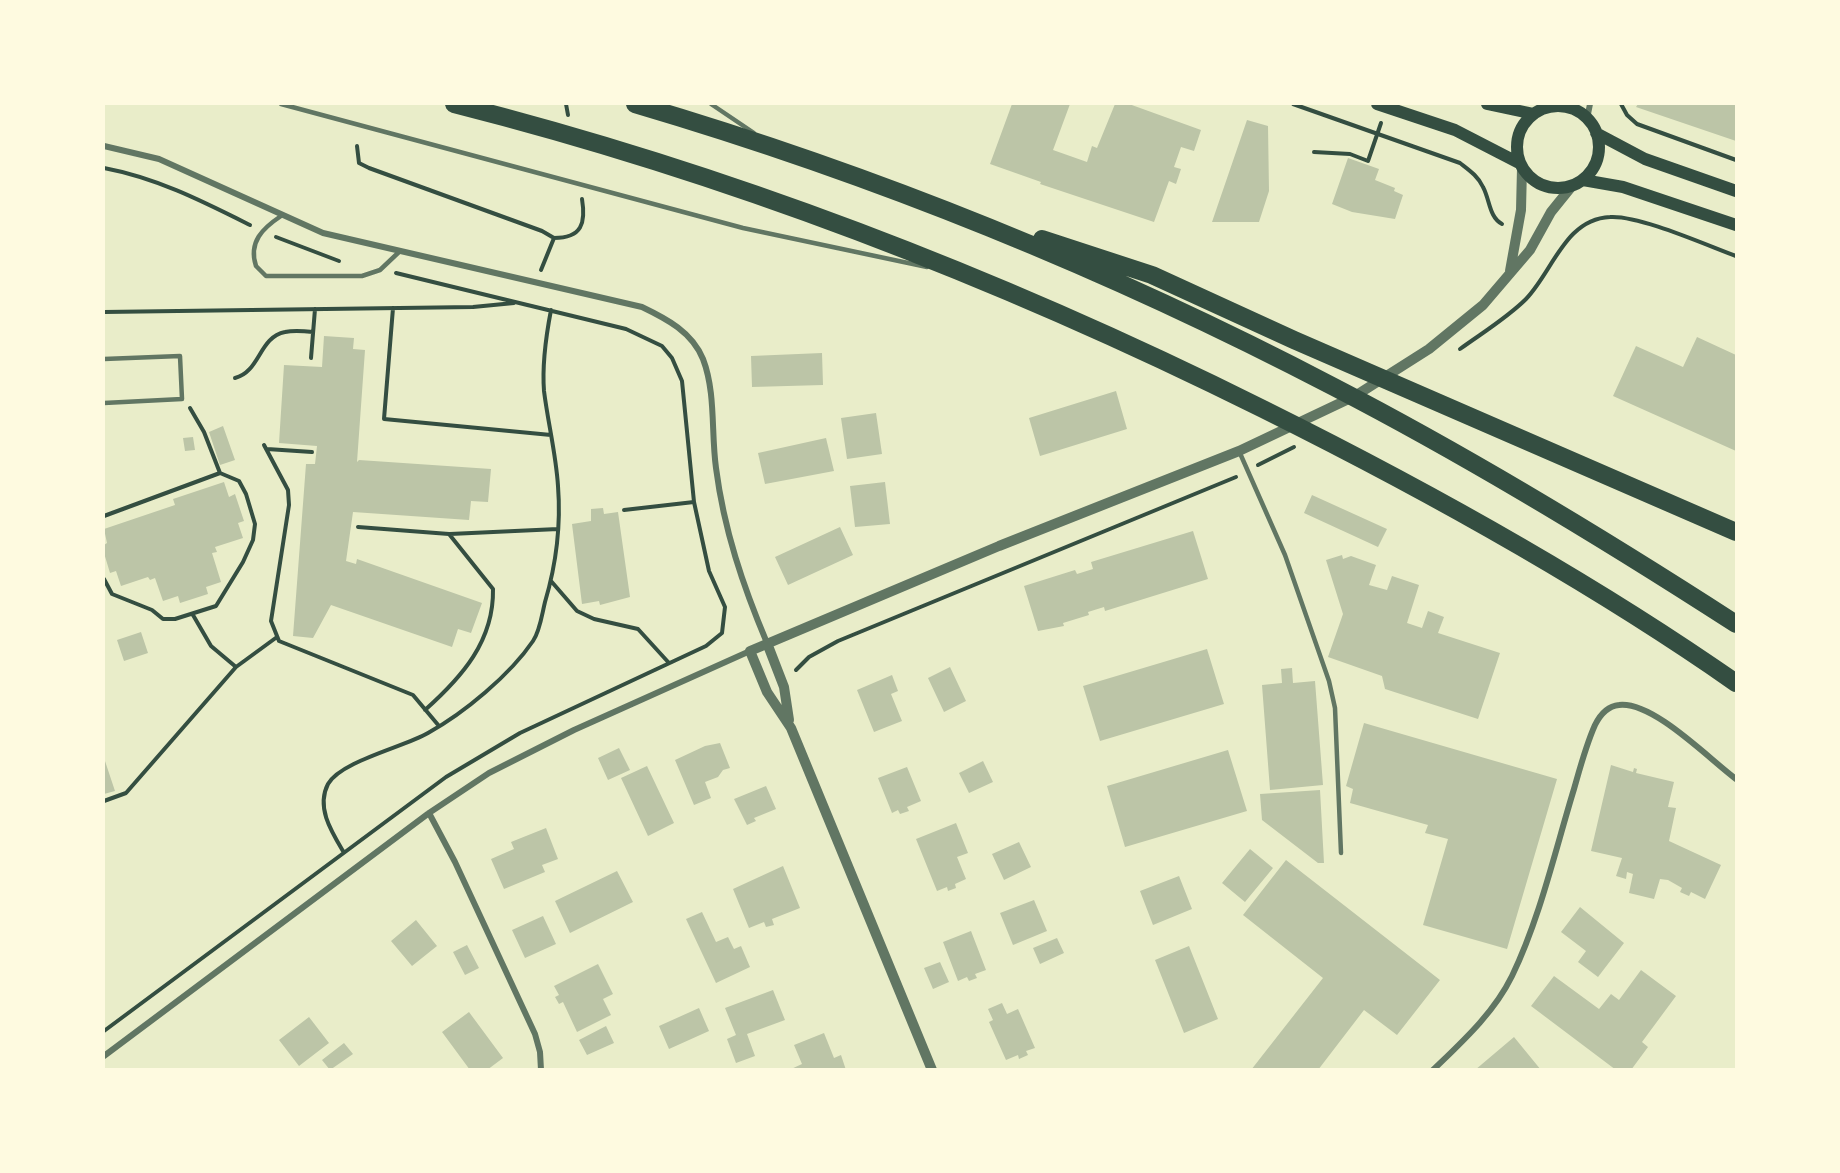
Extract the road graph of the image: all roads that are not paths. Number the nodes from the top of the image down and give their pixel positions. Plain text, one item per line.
1 (281, 104) edge
2 (454, 104) edge
3 (635, 104) edge
4 (711, 104) edge
5 (1377, 104) edge
6 (1487, 104) edge
7 (1590, 104) edge
8 (1552, 105) edge
9 (1534, 114) junction
10 (1587, 119) junction
11 (1596, 133) junction
12 (771, 145) junction
13 (104, 146) edge
14 (1521, 166) junction
15 (1577, 183) junction
16 (878, 185) junction
17 (1737, 191) edge
18 (281, 216) junction
19 (1737, 225) edge
20 (399, 252) junction
21 (1510, 272) junction
22 (979, 279) junction
23 (104, 359) edge
24 (104, 403) edge
25 (1239, 451) junction
26 (1737, 532) edge
27 (1737, 624) edge
28 (767, 643) junction
29 (750, 651) junction
30 (1737, 683) edge
31 (791, 728) junction
32 (1737, 779) edge
33 (429, 813) junction
34 (1341, 853) dead end
35 (104, 1056) edge
36 (541, 1070) edge
37 (932, 1070) edge
38 (1433, 1070) edge

1 - 22 lane
2 - 22 highway
3 - 12 highway
4 - 12 lane
5 - 14 main road
6 - 9 main road
7 - 10 street
8 - 9 main road
8 - 10 main road
9 - 14 main road
10 - 11 main road
11 - 15 main road
11 - 17 main road
12 - 16 highway
13 - 18 street
14 - 15 main road
14 - 21 street
15 - 19 main road
15 - 21 street
16 - 26 highway
16 - 27 highway
18 - 20 street
18 - 20 lane
20 - 28 street
21 - 25 street
22 - 30 highway
23 - 24 lane
25 - 28 street
25 - 34 lane
28 - 29 street
28 - 31 street
29 - 31 street
29 - 33 street
31 - 37 street
32 - 38 street
33 - 35 street
33 - 36 street

